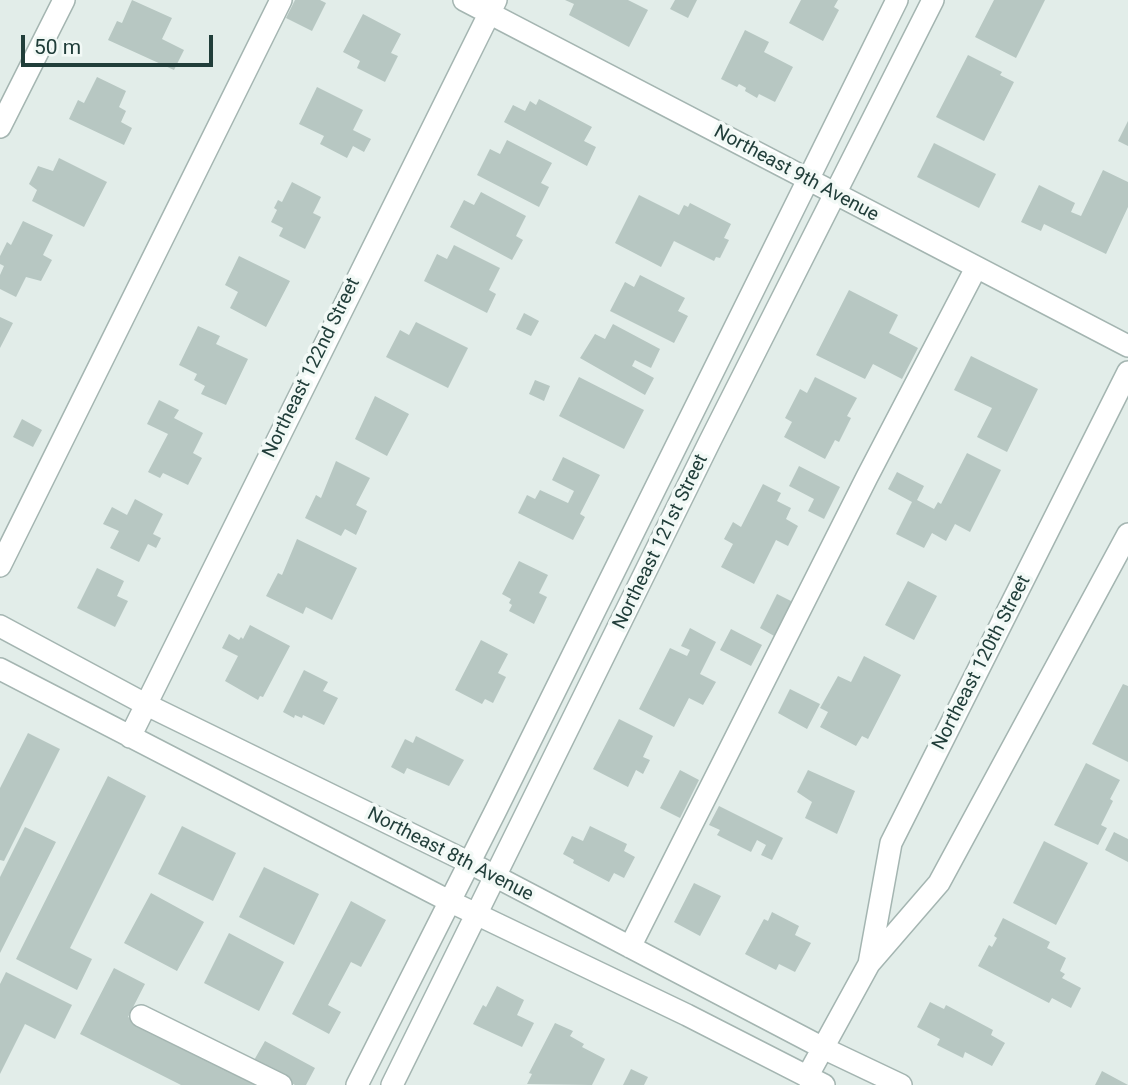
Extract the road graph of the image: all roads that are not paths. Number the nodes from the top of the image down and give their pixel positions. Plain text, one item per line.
1 (64, 0) edge
2 (281, 0) edge
3 (464, 0) edge
4 (897, 0) edge
5 (933, 0) edge
6 (492, 6) edge
7 (0, 127) edge
8 (808, 181) junction
9 (836, 195) junction
10 (976, 268) junction
11 (1128, 346) edge
12 (1128, 372) edge
13 (1128, 534) edge
14 (0, 566) edge
15 (0, 626) edge
16 (0, 669) edge
17 (145, 704) junction
18 (130, 737) junction
19 (468, 863) junction
20 (496, 878) junction
21 (449, 901) junction
22 (477, 915) junction
23 (630, 947) junction
24 (869, 964) junction
25 (141, 1016) dead end
26 (823, 1048) junction
27 (815, 1081) edge
28 (281, 1085) edge
29 (357, 1085) edge
30 (392, 1085) edge
31 (901, 1085) edge

1 - 7 street
2 - 14 street
3 - 6 street, Northeast 9th Avenue
4 - 8 street, Northeast 121st Street
5 - 9 street, Northeast 121st Street
6 - 8 street, Northeast 9th Avenue
6 - 17 street, Northeast 122nd Street
8 - 9 street, Northeast 9th Avenue
8 - 19 street, Northeast 121st Street
9 - 10 street, Northeast 9th Avenue
9 - 20 street, Northeast 121st Street
10 - 11 street, Northeast 9th Avenue
10 - 23 street
12 - 24 street, Northeast 120th Street
13 - 24 street, Northeast 120th Street
15 - 17 street, Northeast 8th Avenue
16 - 18 street, Northeast 8th Avenue
17 - 18 street, Northeast 122nd Street
17 - 19 street, Northeast 8th Avenue
18 - 21 street, Northeast 8th Avenue
19 - 20 street, Northeast 8th Avenue
19 - 21 street, Northeast 121st Street
20 - 22 street, Northeast 121st Street
20 - 23 street, Northeast 8th Avenue
21 - 22 street, Northeast 8th Avenue
21 - 29 street, Northeast 121st Street
22 - 27 street, Northeast 8th Avenue
22 - 30 street, Northeast 121st Street
23 - 26 street, Northeast 8th Avenue
24 - 26 street, Northeast 120th Street
25 - 28 street
26 - 27 street, Northeast 120th Street
26 - 31 street, Northeast 8th Avenue

